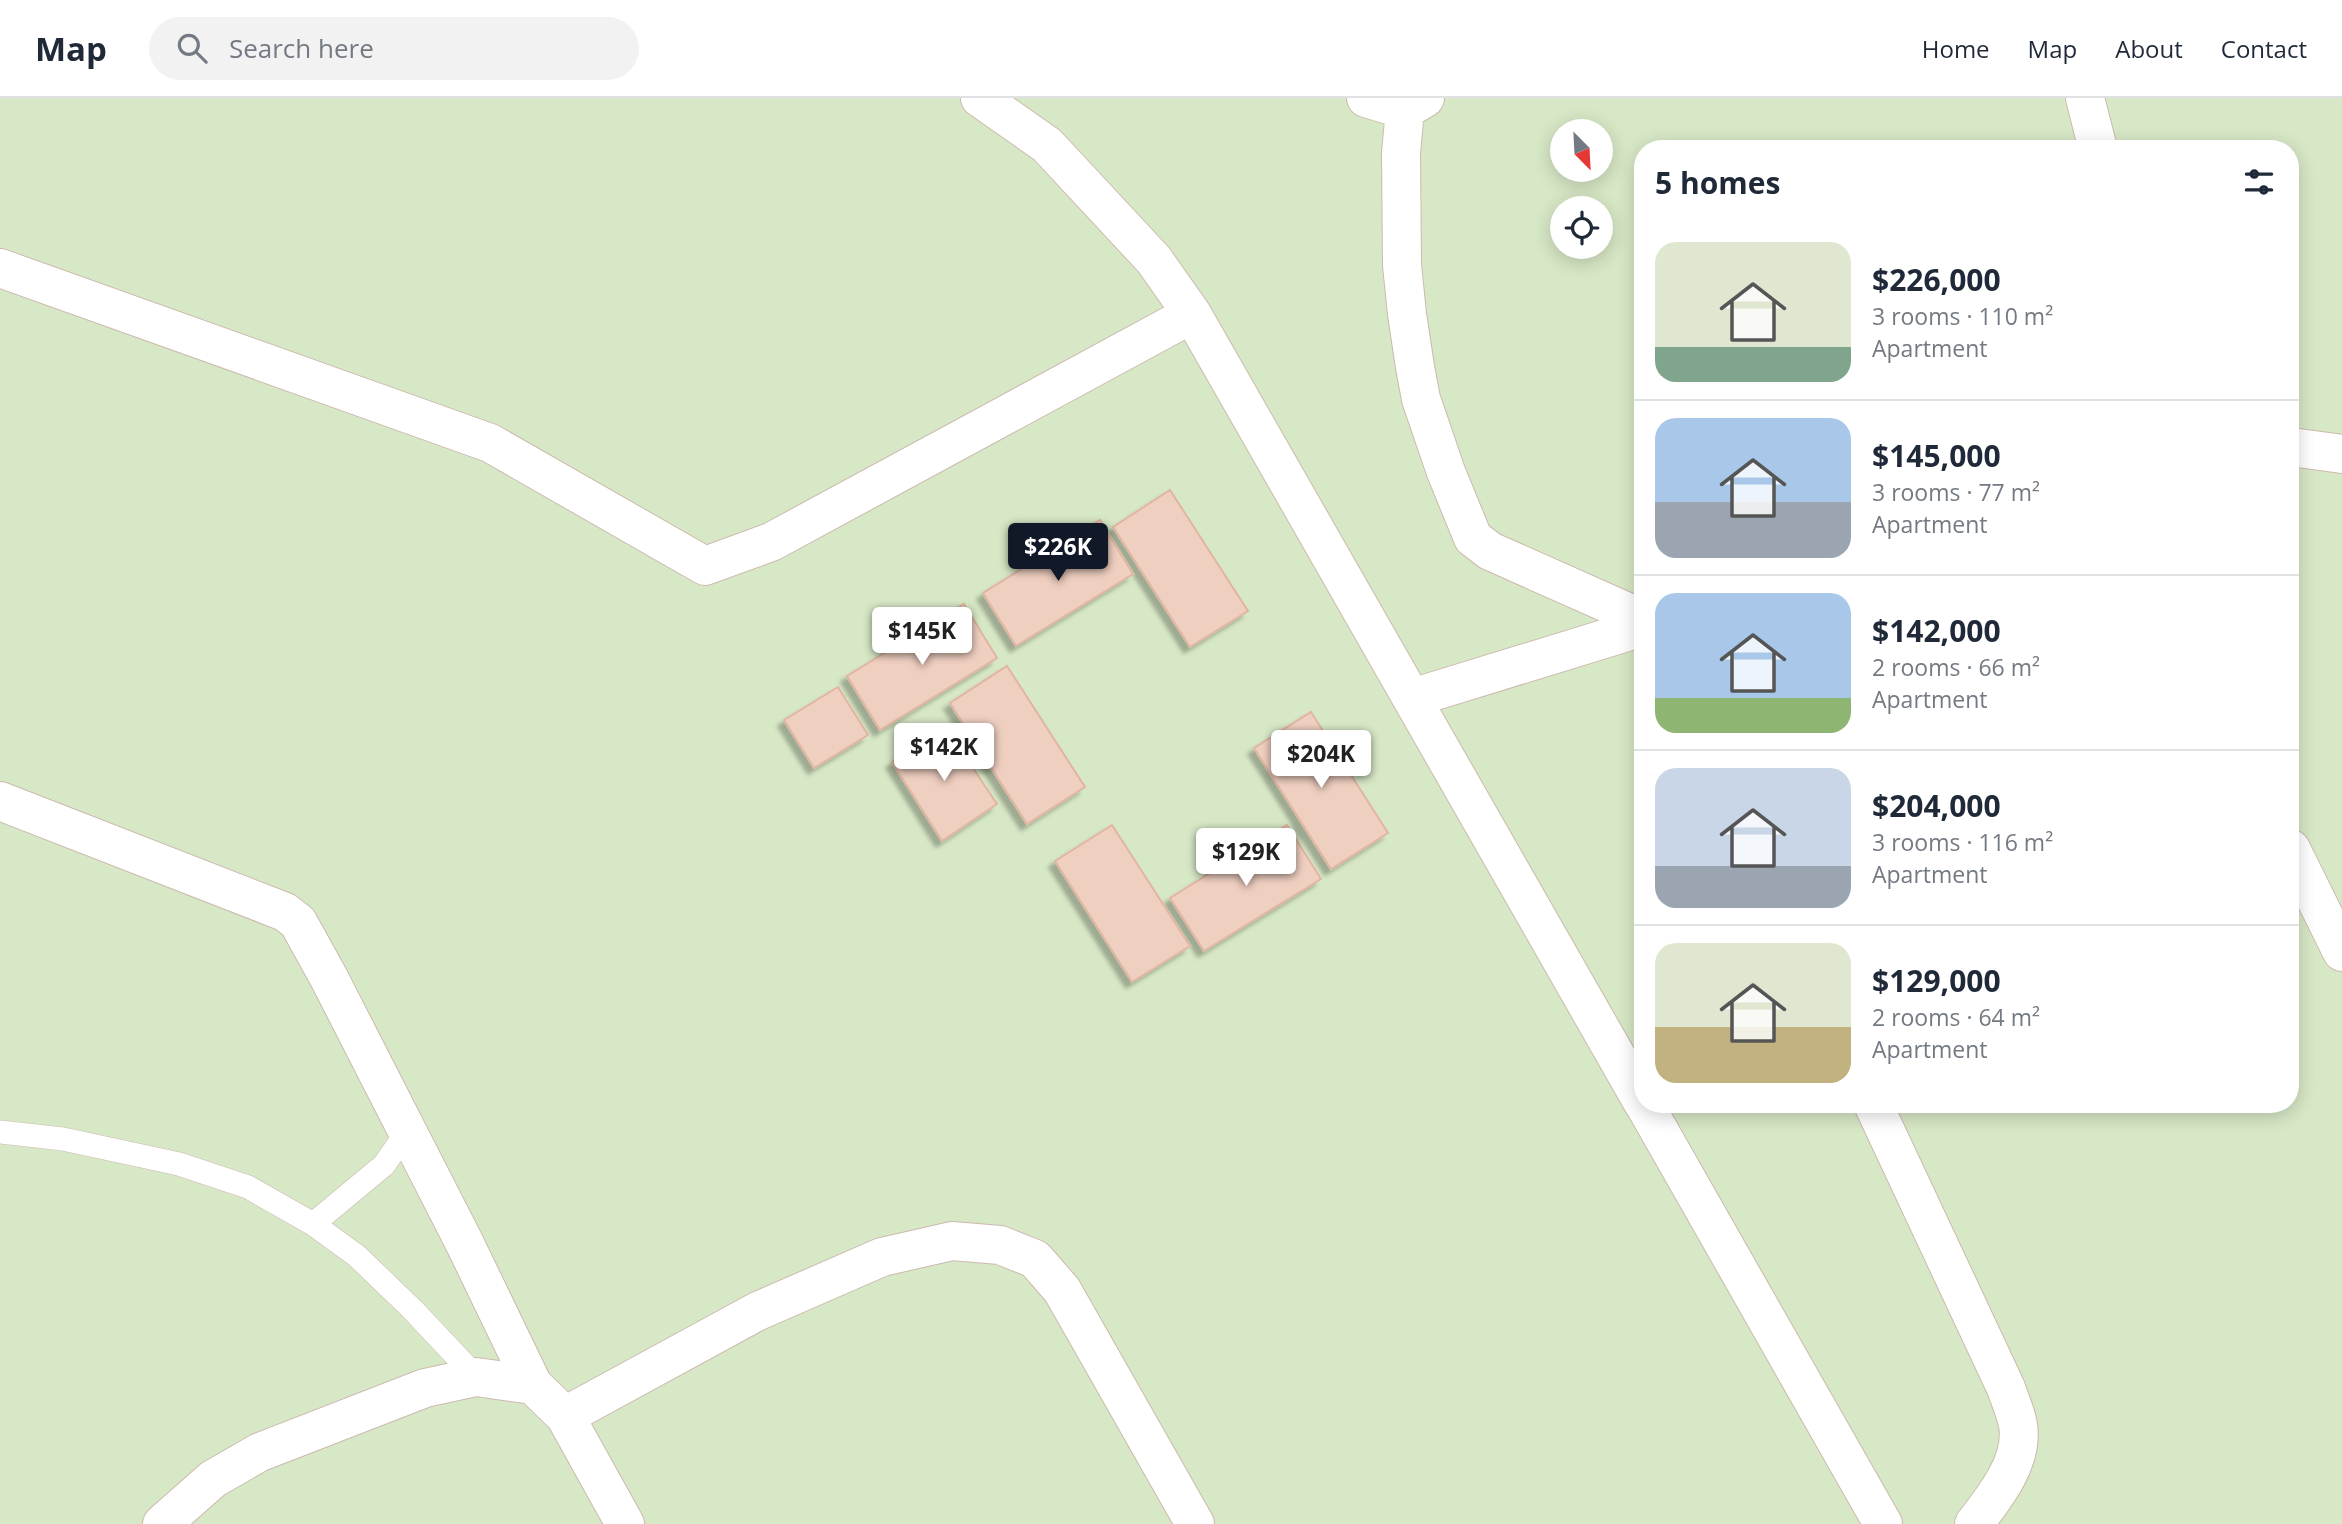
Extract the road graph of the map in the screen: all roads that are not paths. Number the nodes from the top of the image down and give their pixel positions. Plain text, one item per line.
1 (980, 98) edge
2 (2085, 98) edge
3 (1388, 101) edge
4 (2096, 140) edge
5 (0, 268) edge
6 (1192, 314) junction
7 (2299, 448) edge
8 (2342, 454) edge
9 (1634, 615) edge
10 (1634, 630) edge
11 (1412, 698) junction
12 (0, 801) edge
13 (2299, 865) edge
14 (2342, 952) edge
15 (1634, 1086) edge
16 (1650, 1113) edge
17 (1877, 1113) edge
18 (0, 1132) edge
19 (407, 1132) junction
20 (313, 1224) junction
21 (476, 1377) junction
22 (533, 1385) junction
23 (565, 1416) junction
24 (162, 1524) edge
25 (625, 1524) edge
26 (1195, 1524) edge
27 (1883, 1524) edge
28 (1974, 1524) edge

1 - 6 street
2 - 4 street
3 - 9 street
5 - 6 street
6 - 11 street
7 - 8 street
10 - 11 street
11 - 15 street
12 - 19 street
13 - 14 street
16 - 27 street
17 - 28 street
18 - 20 lane
19 - 20 lane
19 - 22 street
20 - 21 lane
21 - 22 street
21 - 24 street
22 - 23 street
23 - 25 street
23 - 26 street

